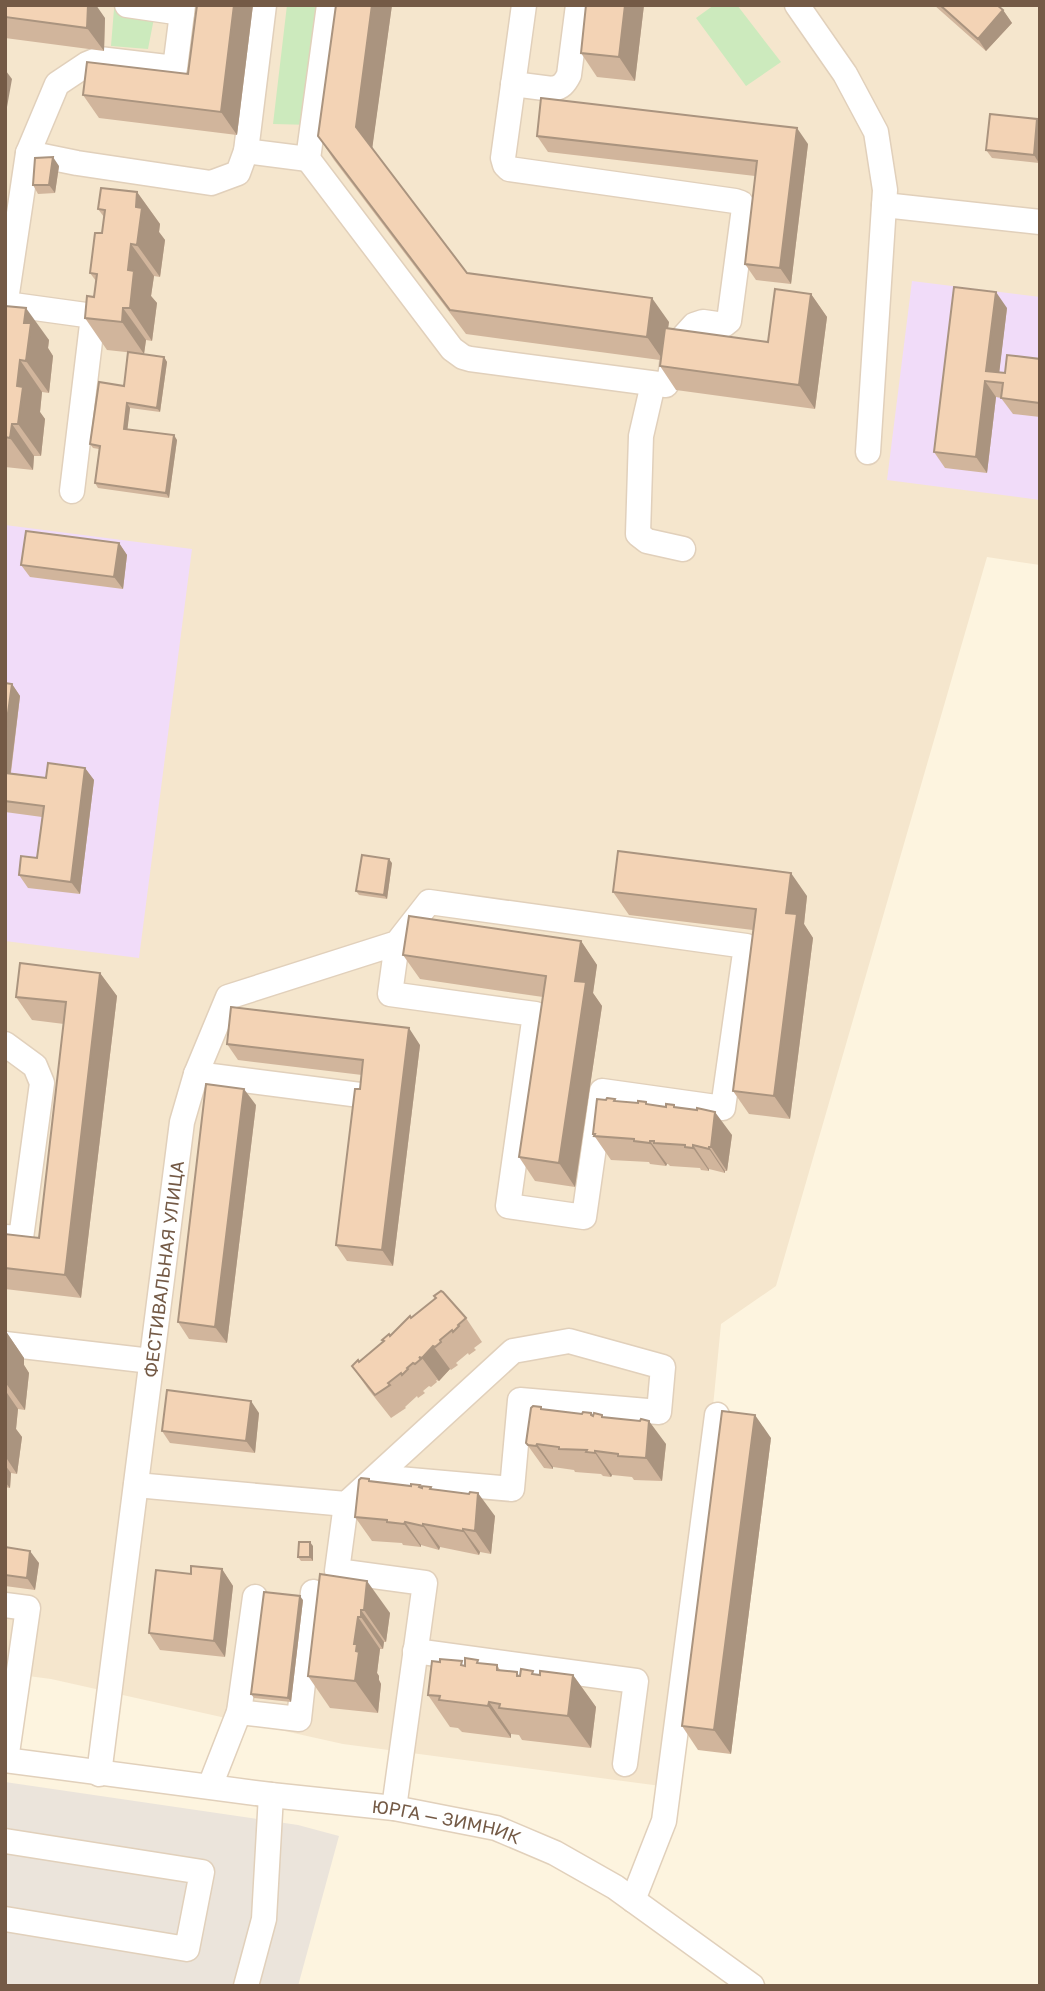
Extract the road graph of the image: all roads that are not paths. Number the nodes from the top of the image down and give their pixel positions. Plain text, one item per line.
1 (127, 5) edge
2 (264, 5) edge
3 (329, 5) edge
4 (524, 5) edge
5 (578, 5) edge
6 (797, 5) edge
7 (183, 9) edge
8 (513, 84) junction
9 (28, 153) junction
10 (308, 159) junction
11 (242, 162) junction
12 (884, 205) junction
13 (1040, 222) edge
14 (97, 291) edge
15 (6, 305) edge
16 (93, 316) junction
17 (653, 384) junction
18 (868, 452) dead end
19 (72, 491) dead end
20 (683, 549) dead end
21 (397, 943) junction
22 (5, 1044) edge
23 (196, 1074) junction
24 (360, 1095) edge
25 (5, 1237) edge
26 (5, 1344) edge
27 (152, 1361) junction
28 (717, 1415) dead end
29 (376, 1477) junction
30 (136, 1485) junction
31 (346, 1504) junction
32 (313, 1592) dead end
33 (255, 1597) dead end
34 (5, 1605) edge
35 (415, 1651) junction
36 (239, 1712) junction
37 (6, 1760) edge
38 (625, 1764) dead end
39 (99, 1774) junction
40 (211, 1786) junction
41 (271, 1796) junction
42 (394, 1808) junction
43 (5, 1841) edge
44 (633, 1900) junction
45 (5, 1919) edge
46 (246, 1986) edge
47 (752, 1986) edge

1 - 7 street
2 - 11 street
3 - 10 street
4 - 8 street
5 - 8 street
6 - 12 street
7 - 9 street
8 - 17 street
9 - 11 street
9 - 15 street
10 - 11 street
10 - 17 street
12 - 13 street
12 - 18 street
14 - 16 street
15 - 16 street
16 - 19 street
17 - 20 street
21 - 21 street
21 - 23 street, ФЕСТИВАЛЬНАЯ УЛИЦА
22 - 25 street
23 - 24 street
23 - 27 street, ФЕСТИВАЛЬНАЯ УЛИЦА
26 - 27 street
27 - 30 street, ФЕСТИВАЛЬНАЯ УЛИЦА
28 - 44 street
29 - 29 street
29 - 31 street
30 - 31 street
30 - 39 street, ФЕСТИВАЛЬНАЯ УЛИЦА
31 - 35 street
32 - 36 street
33 - 36 street
34 - 37 street
35 - 38 street
35 - 42 street
36 - 40 street
37 - 39 street, ЮРГА — ЗИМНИК
39 - 40 street, ЮРГА — ЗИМНИК
40 - 41 street, ЮРГА — ЗИМНИК
41 - 42 street, ЮРГА — ЗИМНИК
41 - 46 street
42 - 44 street, ЮРГА — ЗИМНИК
43 - 45 street
44 - 47 street, ЮРГА — ЗИМНИК

